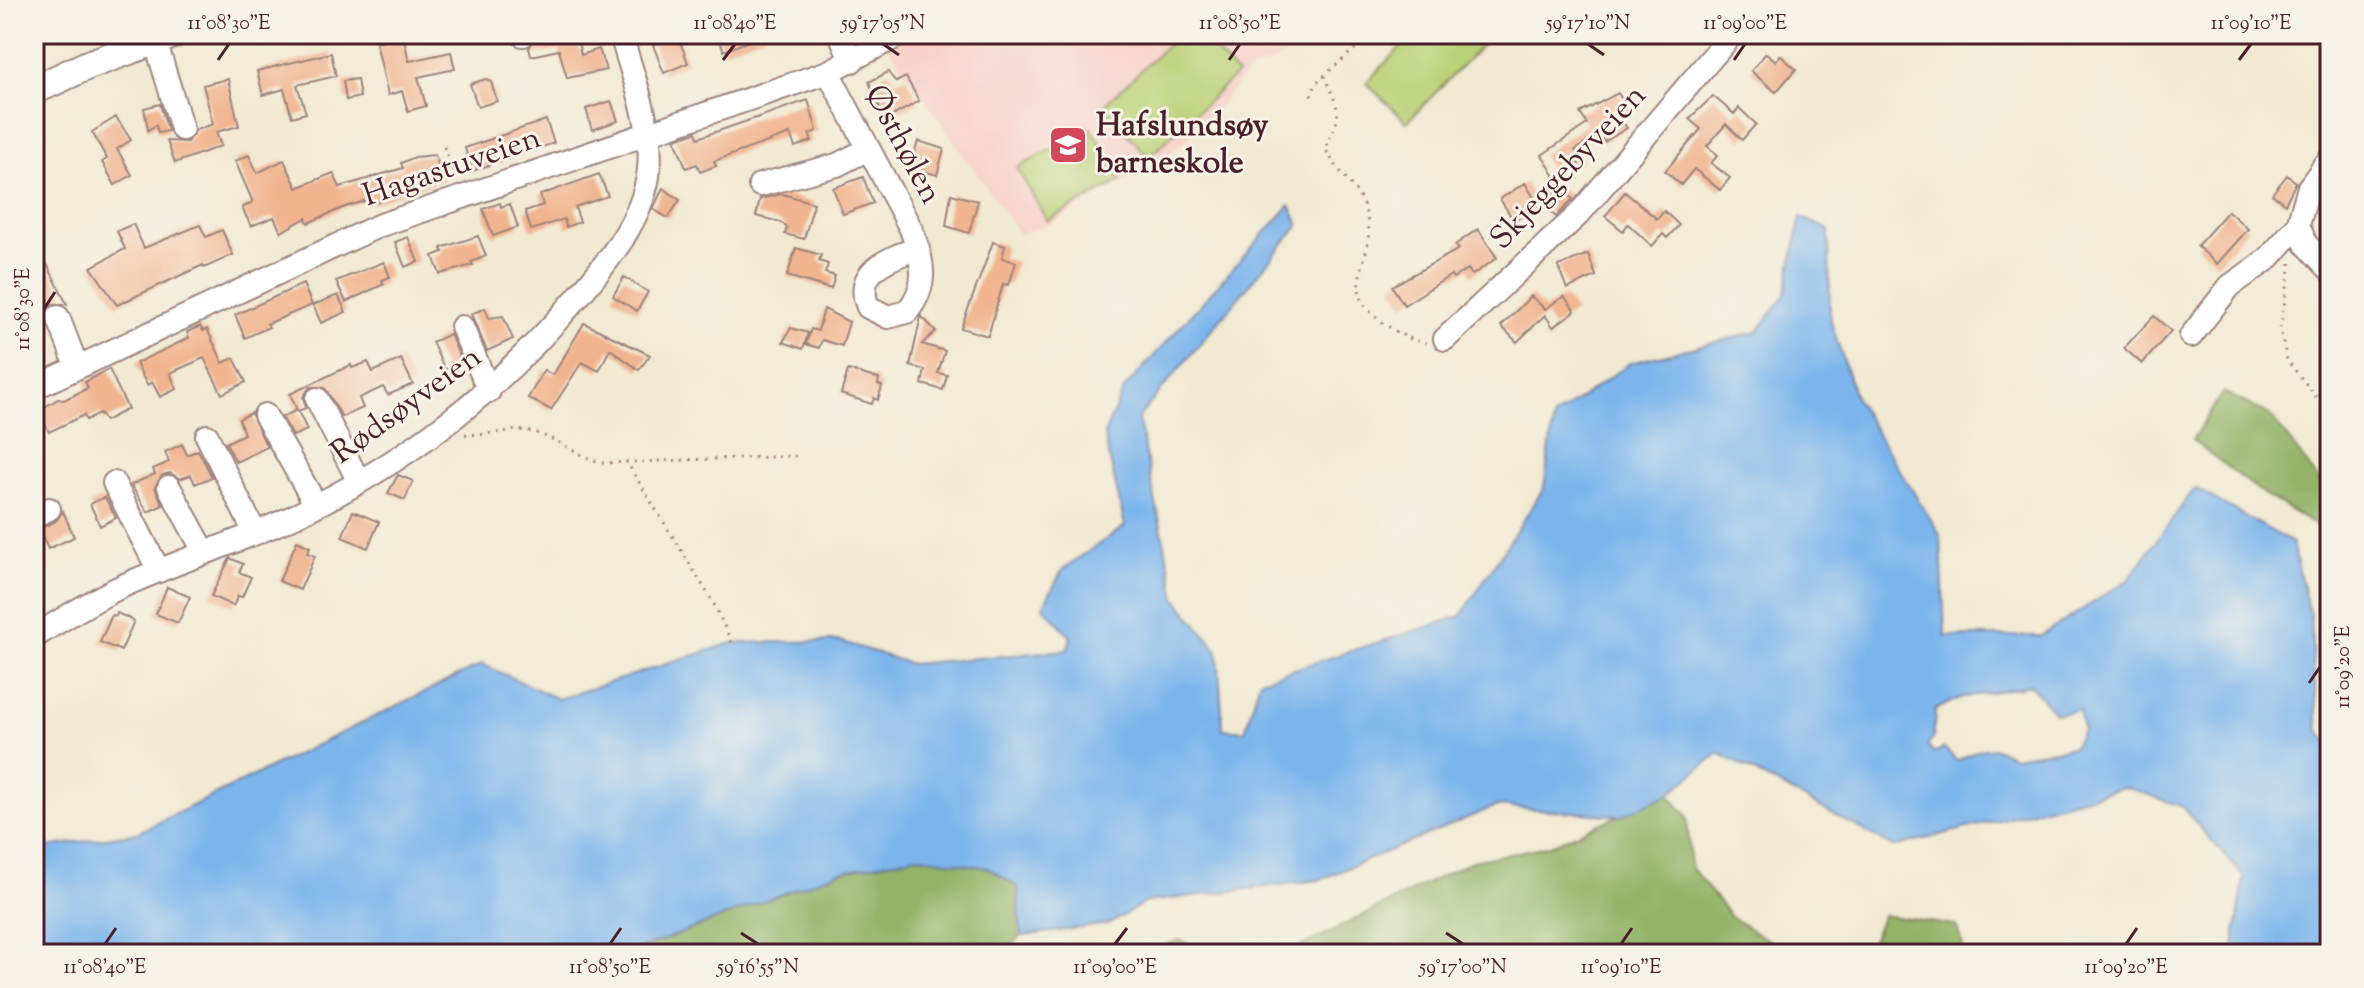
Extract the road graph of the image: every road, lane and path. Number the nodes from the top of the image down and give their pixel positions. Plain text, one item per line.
1 (621, 34) edge
2 (840, 34) edge
3 (901, 34) edge
4 (1372, 34) edge
5 (1732, 34) edge
6 (164, 37) edge
7 (852, 61) junction
8 (828, 72) junction
9 (1324, 76) junction
10 (34, 90) edge
11 (1311, 96) dead end
12 (182, 129) dead end
13 (647, 134) junction
14 (444, 147) dead end
15 (868, 149) junction
16 (2326, 163) edge
17 (760, 185) dead end
18 (2330, 195) edge
19 (463, 197) junction
20 (2298, 225) junction
21 (918, 248) dead end
22 (2330, 270) edge
23 (58, 317) dead end
24 (462, 327) dead end
25 (2191, 336) dead end
26 (1445, 339) joint
27 (77, 367) junction
28 (34, 388) edge
29 (489, 391) junction
30 (317, 399) dead end
31 (2330, 414) edge
32 (265, 415) dead end
33 (449, 422) junction
34 (207, 436) dead end
35 (796, 456) dead end
36 (626, 461) junction
37 (359, 482) junction
38 (114, 483) dead end
39 (169, 487) dead end
40 (316, 505) junction
41 (255, 533) junction
42 (205, 553) junction
43 (159, 571) junction
44 (35, 634) edge
45 (732, 643) dead end

1 - 13 street, Rødsøyveien
2 - 7 street
3 - 7 street, Hagastuveien
4 - 9 path
5 - 26 street, Skjeggebyveien
6 - 10 main road
6 - 12 street
7 - 8 street, Hagastuveien
8 - 13 street, Hagastuveien
8 - 15 street, Østhølen
9 - 11 path
9 - 26 path
13 - 19 street, Hagastuveien
13 - 29 street, Rødsøyveien
14 - 19 path
15 - 17 street
15 - 21 street, Østhølen
16 - 18 street
16 - 20 street
19 - 27 street, Hagastuveien
20 - 22 street
20 - 25 street
20 - 31 path
23 - 27 street
24 - 29 street
27 - 28 street, Hagastuveien
29 - 33 street, Rødsøyveien
30 - 37 street
32 - 40 street
33 - 36 path
33 - 37 street, Rødsøyveien
34 - 41 street
35 - 36 path
36 - 45 path
37 - 40 street, Rødsøyveien
38 - 43 street
39 - 42 street
40 - 41 street, Rødsøyveien
41 - 42 street, Rødsøyveien
42 - 43 street, Rødsøyveien
43 - 44 street, Rødsøyveien

